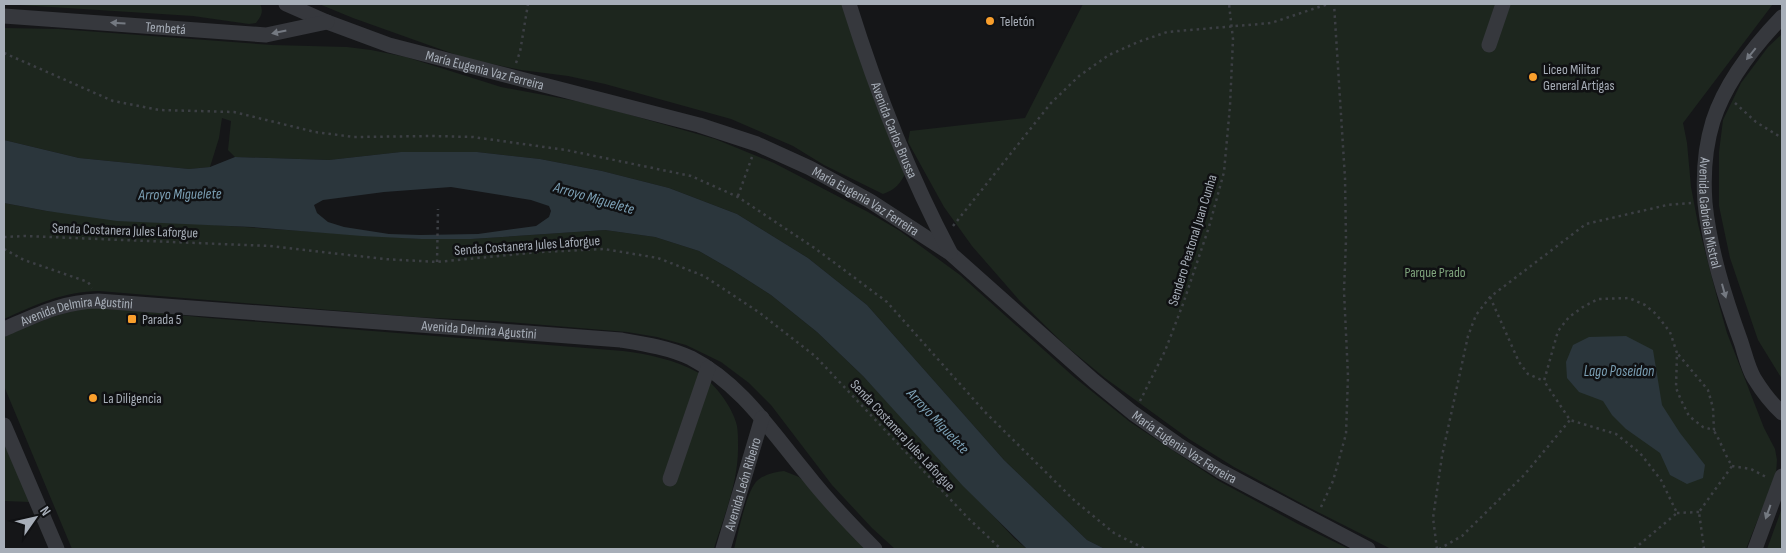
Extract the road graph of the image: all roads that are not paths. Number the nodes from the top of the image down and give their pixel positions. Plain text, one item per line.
1 (286, 4) edge
2 (849, 4) edge
3 (1503, 4) edge
4 (4, 16) edge
5 (1782, 17) edge
6 (327, 22) junction
7 (1489, 45) dead end
8 (950, 253) junction
9 (4, 330) edge
10 (708, 368) junction
11 (1782, 413) edge
12 (762, 418) junction
13 (4, 425) edge
14 (670, 479) dead end
15 (1780, 480) edge
16 (57, 549) edge
17 (723, 549) edge
18 (875, 549) edge
19 (1368, 549) edge
20 (1755, 549) edge

1 - 6 street, María Eugenia Vaz Ferreira
2 - 8 street, Avenida Carlos Brussa
3 - 7 street
6 -> 4 street, Tembetá
5 -> 11 street, Avenida Gabriela Mistral
6 - 8 street, María Eugenia Vaz Ferreira
8 - 19 street, María Eugenia Vaz Ferreira
9 - 10 street, Avenida Delmira Agustini
10 - 12 street, Avenida Delmira Agustini
10 - 14 street
12 - 17 street, Avenida León Ribeiro
12 - 18 street, Avenida Delmira Agustini
13 - 16 street
15 -> 20 street

